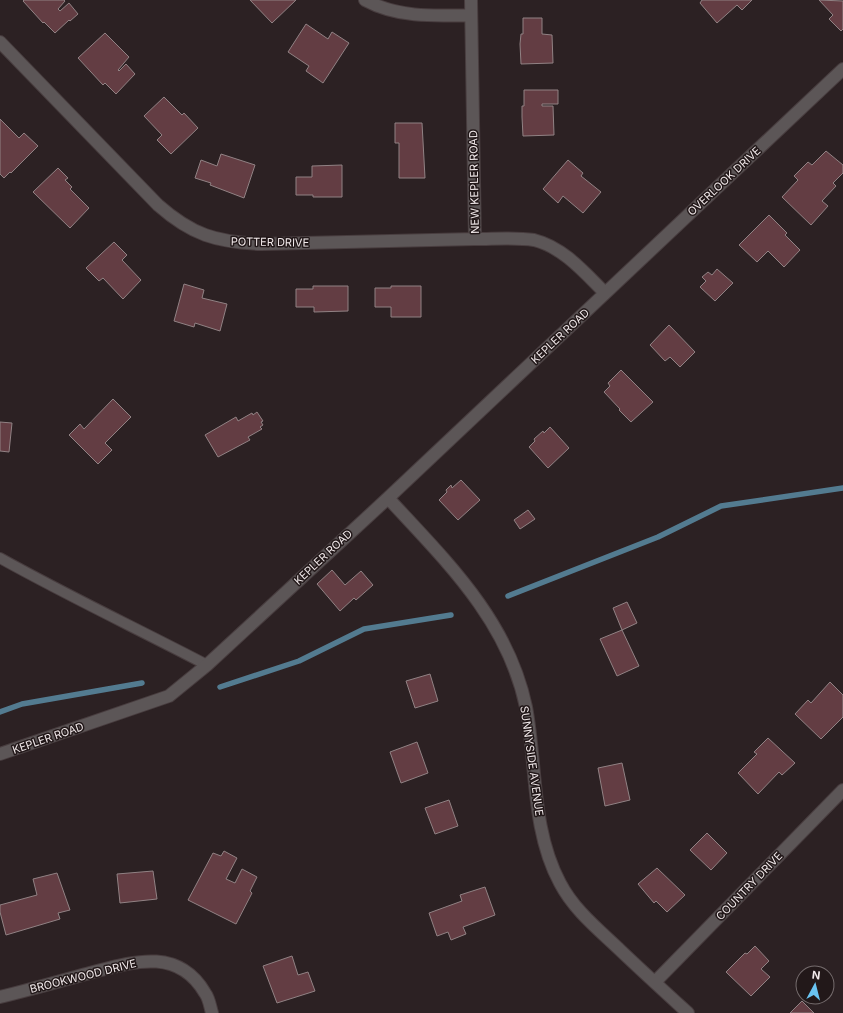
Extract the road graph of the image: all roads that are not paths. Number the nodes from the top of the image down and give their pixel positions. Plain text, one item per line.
1 (365, 0) edge
2 (471, 0) edge
3 (471, 16) junction
4 (0, 42) edge
5 (843, 69) edge
6 (475, 239) junction
7 (605, 293) junction
8 (388, 498) junction
9 (0, 558) edge
10 (206, 665) junction
11 (0, 754) edge
12 (843, 790) edge
13 (654, 982) junction
14 (0, 997) edge
15 (212, 1013) edge
16 (688, 1013) edge

1 - 3 street
2 - 3 street, NEW KEPLER ROAD
3 - 6 street, NEW KEPLER ROAD
4 - 6 street, POTTER DRIVE
5 - 7 street, OVERLOOK DRIVE
6 - 7 street, NEW KEPLER ROAD
7 - 8 street, KEPLER ROAD
8 - 10 street, KEPLER ROAD
8 - 13 street, SUNNYSIDE AVENUE
9 - 10 lane
10 - 11 street, KEPLER ROAD
12 - 13 street, COUNTRY DRIVE
13 - 16 street, SUNNYSIDE AVENUE
14 - 15 street, BROOKWOOD DRIVE

